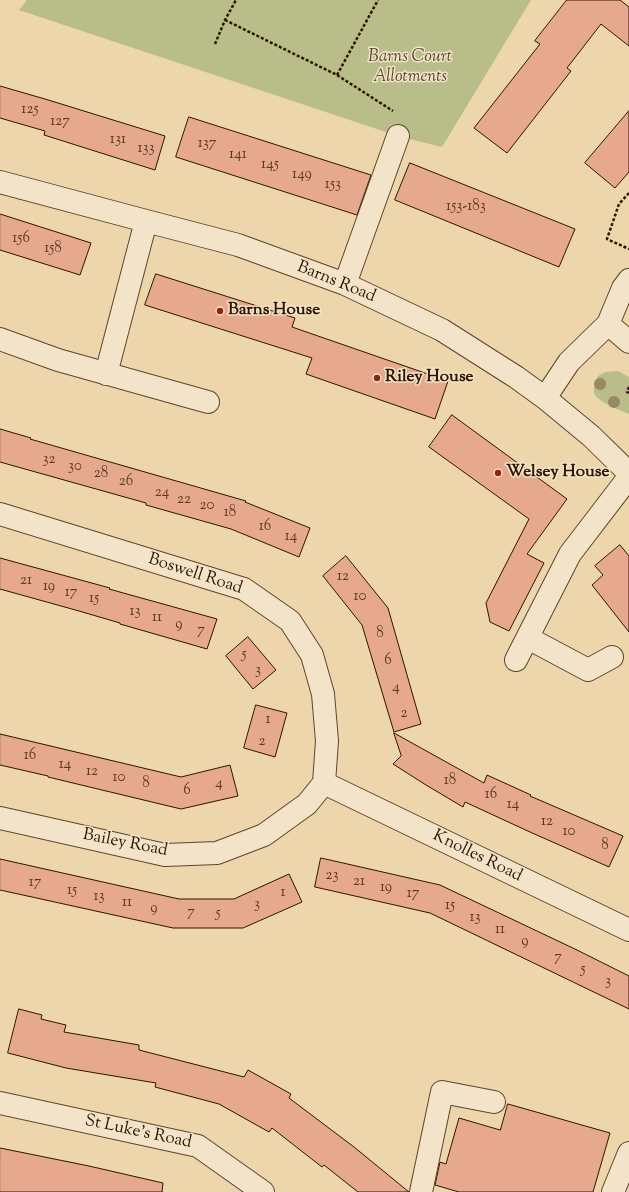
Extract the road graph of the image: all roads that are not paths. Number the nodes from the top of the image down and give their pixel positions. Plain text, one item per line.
1 (398, 136) road end
2 (0, 182) edge
3 (146, 221) junction
4 (629, 280) edge
5 (345, 284) junction
6 (608, 324) junction
7 (0, 339) edge
8 (629, 342) edge
9 (106, 374) junction
10 (545, 398) junction
11 (208, 402) dead end
12 (629, 473) edge
13 (629, 477) edge
14 (0, 514) edge
15 (528, 638) junction
16 (612, 657) dead end
17 (516, 660) dead end
18 (324, 783) junction
19 (0, 818) edge
20 (629, 930) edge
21 (494, 1102) dead end
22 (0, 1103) edge
23 (629, 1153) edge
24 (263, 1192) edge
25 (421, 1192) edge
26 (613, 1192) edge

1 - 5 street
2 - 3 street, Barns Road
3 - 5 street, Barns Road
3 - 9 street
4 - 6 street
5 - 10 street, Barns Road
6 - 8 street
6 - 10 street
7 - 9 street
9 - 11 street
10 - 12 street, Barns Road
13 - 15 street
14 - 18 street, Boswell Road
15 - 16 street
15 - 17 street
18 - 19 street, Bailey Road
18 - 20 street, Knolles Road
21 - 25 street
22 - 24 street, St Luke's Road
23 - 26 street

